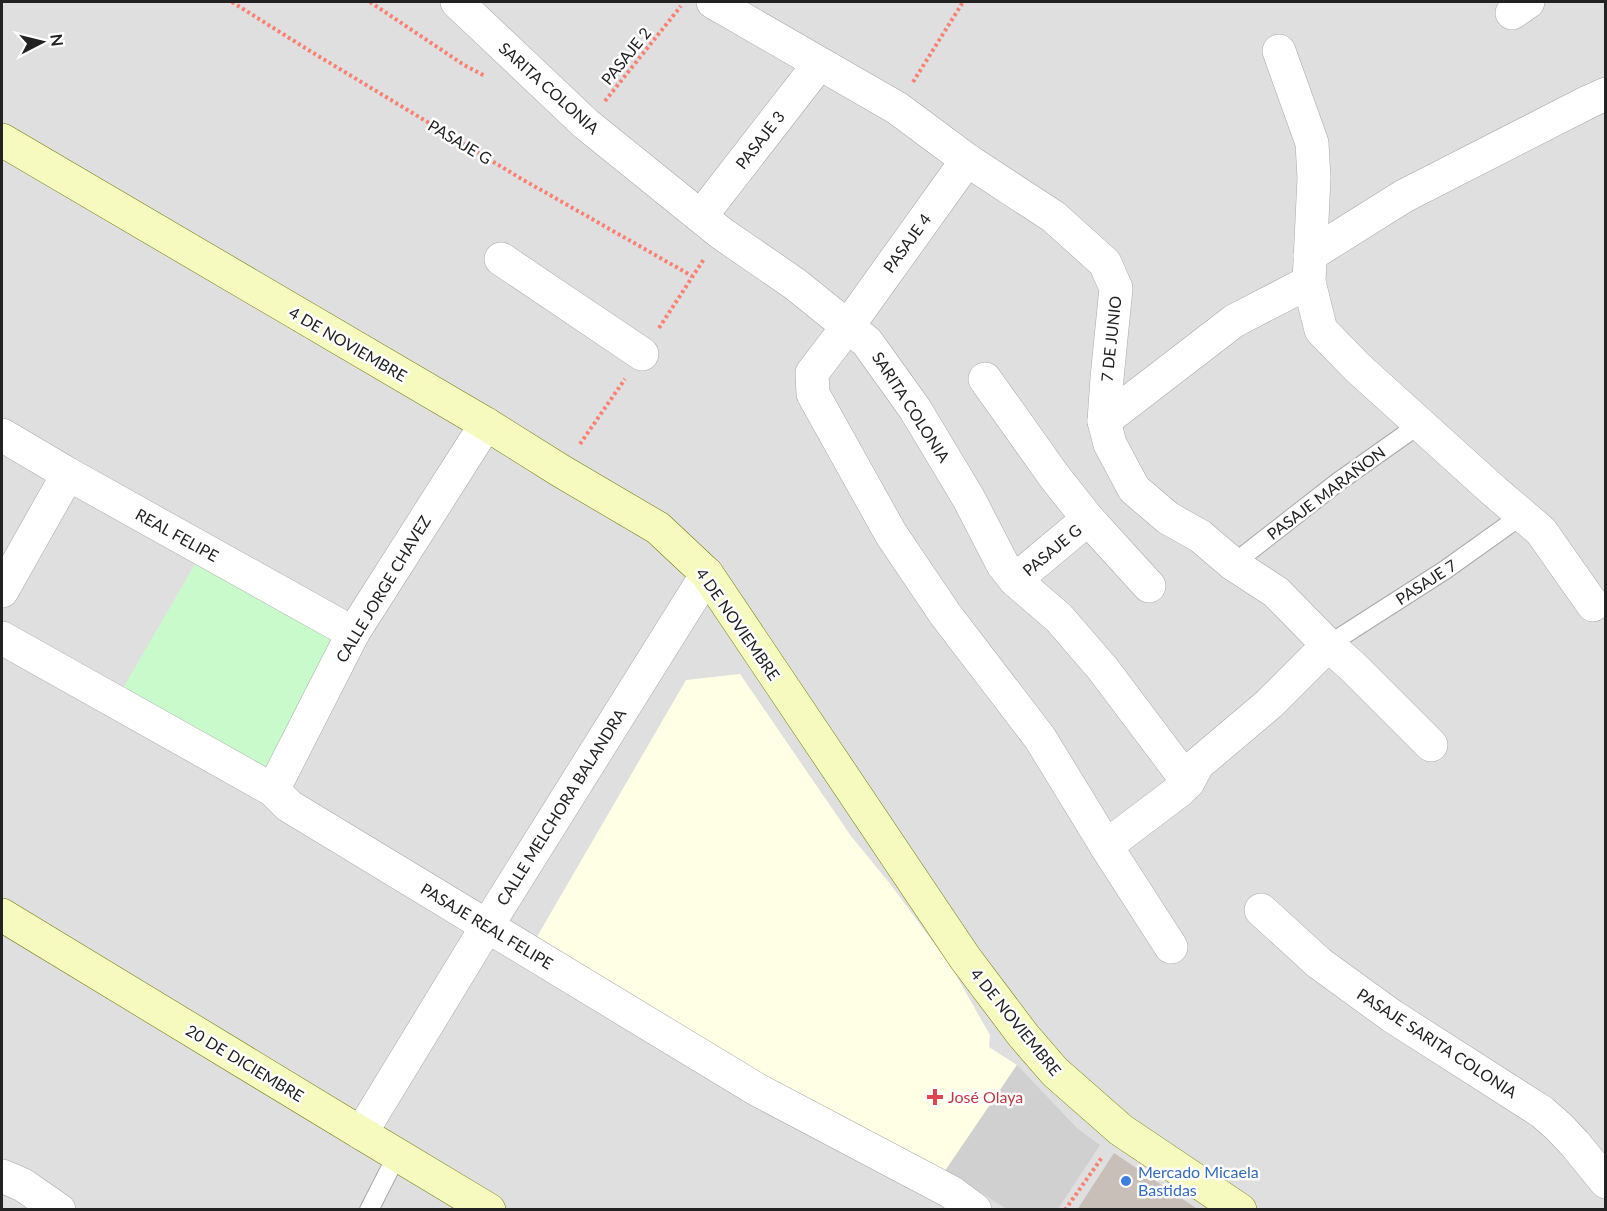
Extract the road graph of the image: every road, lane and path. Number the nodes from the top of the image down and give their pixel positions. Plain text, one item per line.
1 (232, 2) edge
2 (684, 2) edge
3 (713, 2) edge
4 (963, 2) edge
5 (465, 5) edge
6 (1279, 51) dead end
7 (819, 64) junction
8 (1605, 94) edge
9 (897, 108) junction
10 (586, 124) junction
11 (2, 140) edge
12 (967, 160) junction
13 (701, 216) junction
14 (501, 260) dead end
15 (1309, 268) junction
16 (692, 276) dead end
17 (848, 326) junction
18 (642, 354) dead end
19 (985, 379) dead end
20 (1104, 421) junction
21 (486, 424) junction
22 (1420, 424) junction
23 (2, 435) edge
24 (68, 474) junction
25 (1522, 515) junction
26 (1088, 519) junction
27 (1233, 564) junction
28 (706, 574) junction
29 (1015, 580) junction
30 (1149, 586) dead end
31 (2, 591) edge
32 (1593, 605) dead end
33 (353, 633) junction
34 (2, 638) edge
35 (1328, 645) junction
36 (1431, 745) dead end
37 (1188, 782) junction
38 (273, 790) junction
39 (1106, 846) junction
40 (1261, 910) dead end
41 (2, 915) edge
42 (486, 926) junction
43 (1171, 947) dead end
44 (361, 1133) junction
45 (1106, 1151) dead end
46 (397, 1155) junction
47 (2, 1176) edge
48 (1605, 1182) edge
49 (59, 1209) edge
50 (369, 1209) edge
51 (489, 1209) edge
52 (975, 1209) edge
53 (1065, 1209) edge
54 (1240, 1209) edge

1 - 16 path, PASAJE G
2 - 10 path, PASAJE 2
3 - 7 street, 7 DE JUNIO
4 - 9 path
5 - 10 street, SARITA COLONIA
6 - 15 street
7 - 9 street, 7 DE JUNIO
7 - 13 street, PASAJE 3
8 - 15 street
9 - 12 street, 7 DE JUNIO
10 - 13 street, SARITA COLONIA
11 - 21 street, 4 DE NOVIEMBRE
12 - 17 street, PASAJE 4
12 - 20 street, 7 DE JUNIO
13 - 17 street, SARITA COLONIA
14 - 18 street
15 - 20 street
15 - 22 street
17 - 29 street, SARITA COLONIA
17 - 39 street, PASAJE 4
19 - 26 street
20 - 27 street, 7 DE JUNIO
21 - 28 street, 4 DE NOVIEMBRE
21 - 33 street, CALLE JORGE CHAVEZ
22 - 25 street
22 - 27 lane, PASAJE MARAÑON
23 - 24 street, REAL FELIPE
24 - 31 street
24 - 33 street, REAL FELIPE
25 - 32 street
25 - 35 lane, PASAJE 7
26 - 29 street, PASAJE G
26 - 30 street
27 - 35 street, 7 DE JUNIO
28 - 42 street, CALLE MELCHORA BALANDRA
28 - 54 street, 4 DE NOVIEMBRE
29 - 37 street, SARITA COLONIA
33 - 38 street, CALLE JORGE CHAVEZ
34 - 38 street, PASAJE REAL FELIPE
35 - 36 street, 7 DE JUNIO
35 - 37 street
37 - 39 street
38 - 42 street, PASAJE REAL FELIPE
39 - 43 street, PASAJE 4
40 - 48 street, PASAJE SARITA COLONIA
41 - 44 street, 20 DE DICIEMBRE
42 - 44 street, CALLE MELCHORA BALANDRA
42 - 52 street, PASAJE REAL FELIPE
44 - 46 street, 20 DE DICIEMBRE
45 - 53 path
46 - 50 lane
46 - 51 street, 20 DE DICIEMBRE
47 - 49 street

